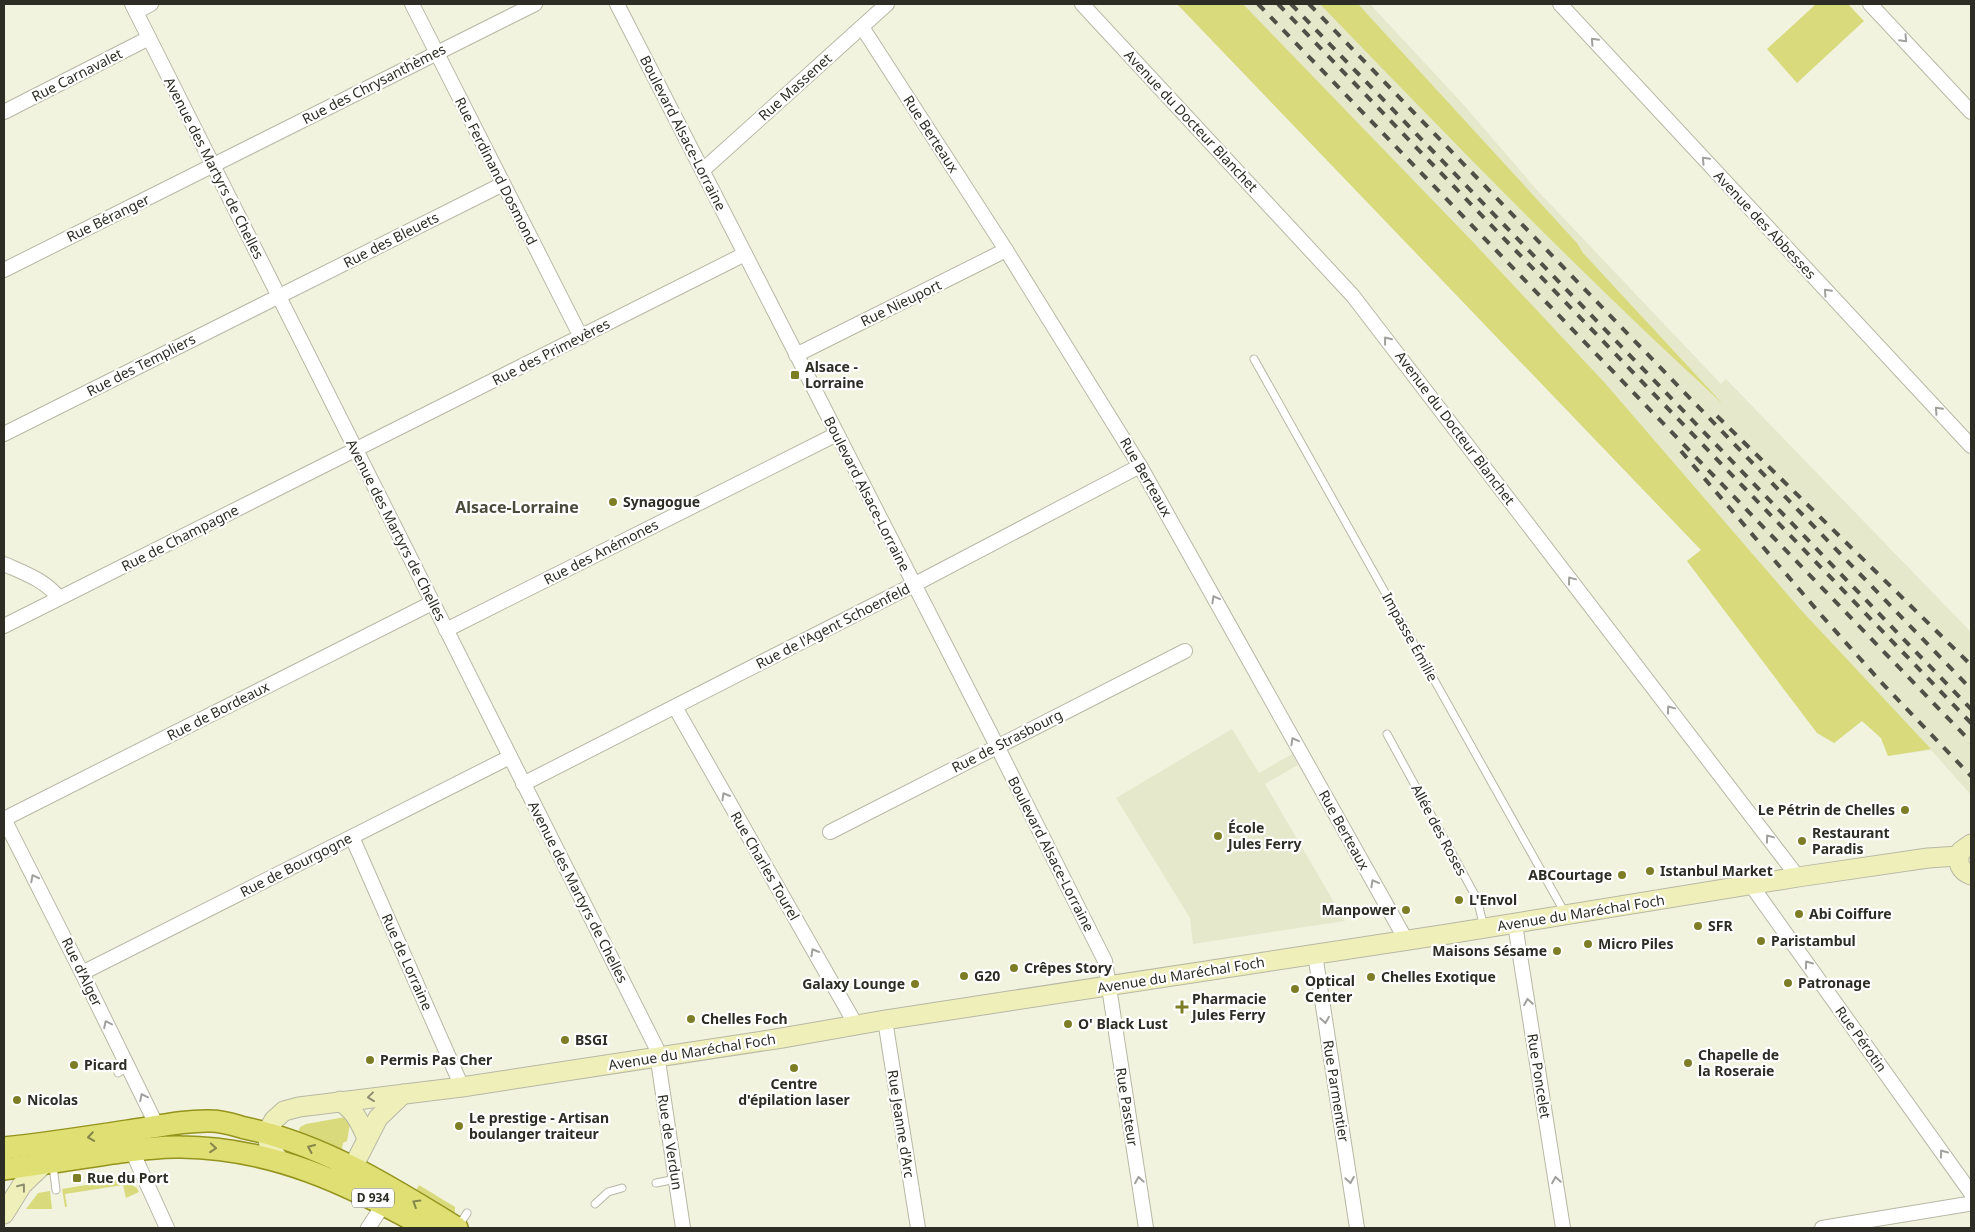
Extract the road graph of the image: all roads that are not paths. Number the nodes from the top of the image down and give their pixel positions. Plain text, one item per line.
1 (151, 4) edge
2 (412, 4) edge
3 (535, 4) edge
4 (617, 4) edge
5 (887, 4) edge
6 (1082, 4) edge
7 (1870, 4) edge
8 (1564, 5) edge
9 (134, 8) edge
10 (862, 27) junction
11 (149, 38) junction
12 (437, 53) junction
13 (4, 112) edge
14 (1971, 112) edge
15 (213, 165) junction
16 (702, 170) junction
17 (503, 184) junction
18 (1006, 250) junction
19 (745, 254) junction
20 (4, 270) edge
21 (279, 296) junction
22 (581, 337) junction
23 (796, 355) junction
24 (1254, 359) dead end
25 (4, 434) edge
26 (837, 434) junction
27 (1971, 446) edge
28 (356, 450) junction
29 (1140, 466) junction
30 (4, 564) edge
31 (914, 585) junction
32 (59, 598) junction
33 (432, 603) junction
34 (4, 626) edge
35 (446, 630) junction
36 (1185, 651) dead end
37 (675, 707) junction
38 (1387, 734) dead end
39 (997, 746) junction
40 (510, 757) junction
41 (524, 784) junction
42 (4, 819) edge
43 (830, 832) dead end
44 (352, 837) junction
45 (1965, 850) edge
46 (1971, 875) edge
47 (1798, 877) junction
48 (1751, 885) junction
49 (1566, 916) junction
50 (1516, 924) junction
51 (1484, 928) junction
52 (1406, 940) junction
53 (1315, 954) junction
54 (82, 973) junction
55 (1108, 987) junction
56 (885, 1020) junction
57 (856, 1025) junction
58 (657, 1057) junction
59 (462, 1087) junction
60 (403, 1094) junction
61 (340, 1101) junction
62 (156, 1126) junction
63 (267, 1132) junction
64 (367, 1138) junction
65 (130, 1141) junction
66 (4, 1148) edge
67 (46, 1157) junction
68 (279, 1160) junction
69 (4, 1162) edge
70 (353, 1167) junction
71 (4, 1169) edge
72 (316, 1174) junction
73 (676, 1179) junction
74 (656, 1183) dead end
75 (622, 1188) dead end
76 (56, 1190) dead end
77 (1971, 1193) edge
78 (1971, 1201) edge
79 (384, 1204) junction
80 (595, 1204) dead end
81 (4, 1214) edge
82 (460, 1223) edge
83 (167, 1228) edge
84 (368, 1228) edge
85 (427, 1228) edge
86 (683, 1228) edge
87 (918, 1228) edge
88 (1146, 1228) edge
89 (1357, 1228) edge
90 (1563, 1228) edge
91 (1822, 1228) edge

1 - 9 street
2 - 12 street, Rue Ferdinand Dosmond
3 - 12 street, Rue des Chrysanthèmes
4 - 16 street, Boulevard Alsace-Lorraine
5 - 10 street, Rue Massenet
47 -> 6 street, Avenue du Docteur Blanchet
7 -> 14 street
27 -> 8 street, Avenue des Abbesses
9 - 11 street, Avenue des Martyrs de Chelles
10 - 16 street, Rue Massenet
10 - 18 street, Rue Berteaux
11 - 13 street, Rue Carnavalet
11 - 15 street, Avenue des Martyrs de Chelles
12 - 15 street, Rue des Chrysanthèmes
12 - 17 street, Rue Ferdinand Dosmond
15 - 20 street, Rue Béranger
15 - 21 street, Avenue des Martyrs de Chelles
16 - 19 street, Boulevard Alsace-Lorraine
17 - 21 street, Rue des Bleuets
17 - 22 street, Rue Ferdinand Dosmond
18 - 23 street, Rue Nieuport
18 - 29 street, Rue Berteaux
19 - 22 street, Rue des Primevères
19 - 23 street, Boulevard Alsace-Lorraine
21 - 25 street, Rue des Templiers
21 - 28 street, Avenue des Martyrs de Chelles
22 - 28 street, Rue des Primevères
23 - 26 street, Boulevard Alsace-Lorraine
24 - 49 lane, Impasse Émilie
26 - 31 street, Boulevard Alsace-Lorraine
26 - 35 street, Rue des Anémones
28 - 32 street, Rue de Champagne
28 - 33 street, Avenue des Martyrs de Chelles
29 - 31 street, Rue de l'Agent Schoenfeld
52 -> 29 street, Rue Berteaux
30 - 32 street
31 - 37 street, Rue de l'Agent Schoenfeld
31 - 39 street, Boulevard Alsace-Lorraine
32 - 34 street, Rue de Champagne
33 - 35 street, Avenue des Martyrs de Chelles
33 - 42 street, Rue de Bordeaux
35 - 40 street, Avenue des Martyrs de Chelles
36 - 39 street, Rue de Strasbourg
37 - 41 street, Rue de l'Agent Schoenfeld
57 -> 37 street, Rue Charles Tourel
38 - 51 lane, Allée des Roses
39 - 43 street, Rue de Strasbourg
39 - 55 street, Boulevard Alsace-Lorraine
40 - 41 street, Avenue des Martyrs de Chelles
40 - 44 street, Rue de Bourgogne
41 - 58 street, Avenue des Martyrs de Chelles
54 -> 42 street, Rue d'Alger
44 - 54 street, Rue de Bourgogne
44 - 59 street, Rue de Lorraine
45 - 46 street, Avenue du Maréchal Foch
45 - 47 street, Avenue du Maréchal Foch
47 - 48 street, Avenue du Maréchal Foch
48 - 49 street, Avenue du Maréchal Foch
77 -> 48 street, Rue Pérotin
49 - 50 street, Avenue du Maréchal Foch
50 - 51 street, Avenue du Maréchal Foch
90 -> 50 street, Rue Poncelet
51 - 52 street, Avenue du Maréchal Foch
52 - 53 street, Avenue du Maréchal Foch
53 - 55 street, Avenue du Maréchal Foch
53 -> 89 street, Rue Parmentier
62 -> 54 street, Rue d'Alger
55 - 56 street, Avenue du Maréchal Foch
88 -> 55 street, Rue Pasteur
56 - 57 street, Avenue du Maréchal Foch
56 - 87 street, Rue Jeanne d'Arc
57 - 58 street, Avenue du Maréchal Foch
58 - 59 street, Avenue du Maréchal Foch
58 - 73 street, Rue de Verdun
59 - 60 street, Avenue du Maréchal Foch
60 -> 61 street, Avenue du Maréchal Foch
60 - 64 street
61 - 63 street, Avenue du Maréchal Foch
61 - 64 street
62 - 63 main road, D 934
62 - 65 main road, D 934
63 - 68 street
70 -> 63 main road, D 934
64 - 70 street
65 - 67 main road, D 934
65 -> 68 main road, D 934
65 - 83 street
66 - 67 main road, D 934
67 - 69 main road
67 - 71 main road, D 934
67 - 76 lane
81 -> 67 street
68 - 72 main road, D 934
70 - 72 street
82 -> 70 main road, D 934
72 - 79 main road, D 934
73 - 74 lane
73 - 86 street, Rue de Verdun
75 - 80 lane
78 - 91 street
79 - 84 street
79 - 85 main road, D 934

